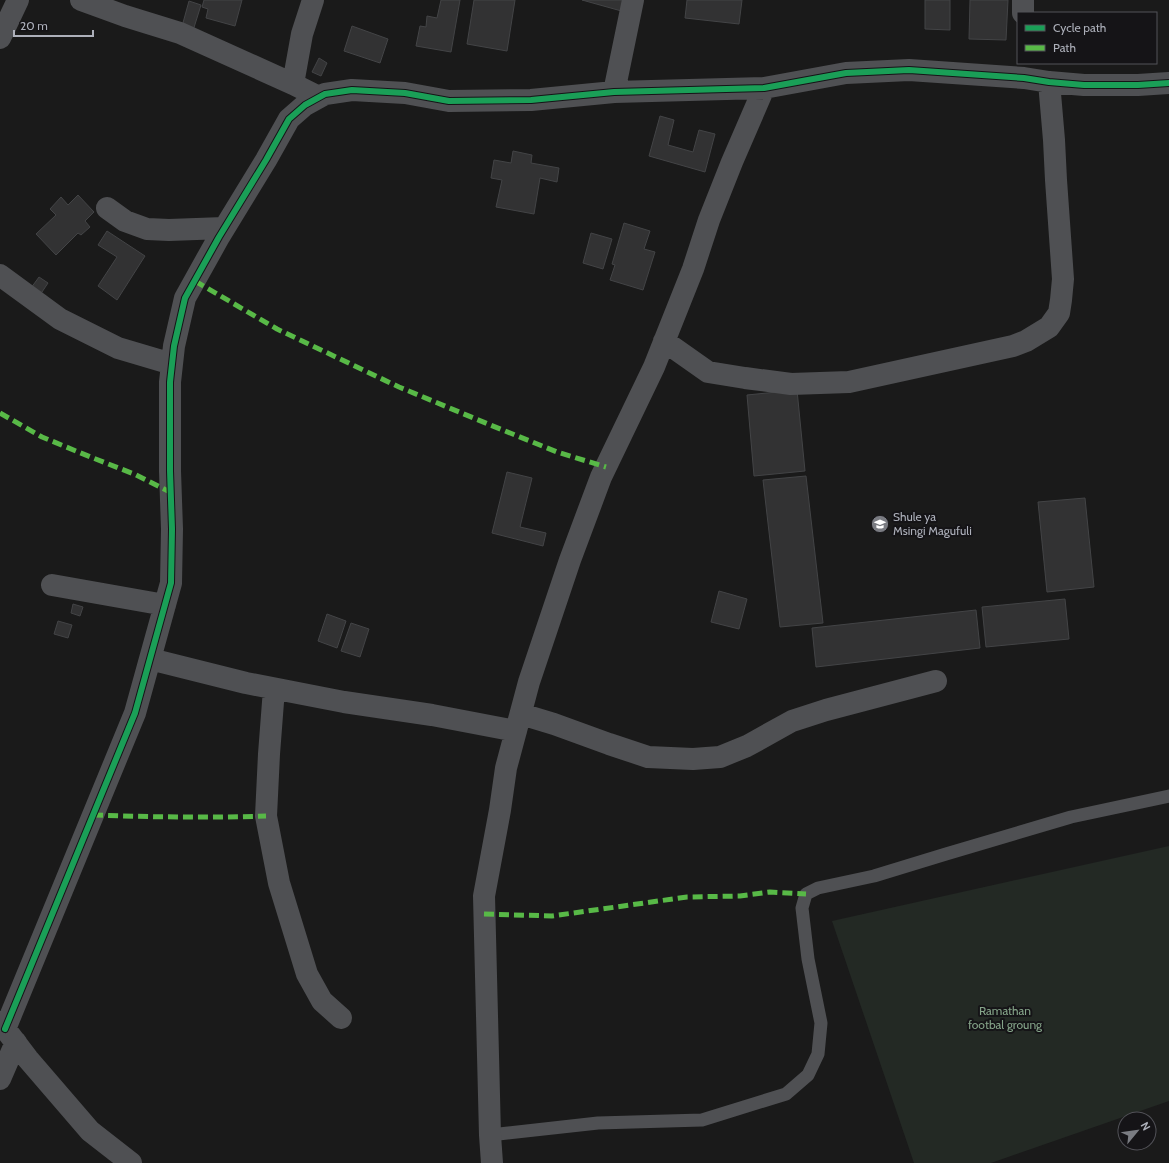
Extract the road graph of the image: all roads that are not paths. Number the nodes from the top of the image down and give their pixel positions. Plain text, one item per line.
1 (18, 0) edge
2 (82, 0) edge
3 (313, 0) edge
4 (634, 0) edge
5 (1022, 0) edge
6 (1023, 12) edge
7 (0, 38) edge
8 (1024, 70) edge
9 (1049, 82) junction
10 (1169, 83) edge
11 (293, 84) junction
12 (764, 88) junction
13 (614, 92) junction
14 (319, 97) junction
15 (107, 208) dead end
16 (224, 228) junction
17 (0, 275) edge
18 (664, 341) junction
19 (172, 364) junction
20 (52, 585) dead end
21 (165, 605) junction
22 (150, 659) junction
23 (936, 681) dead end
24 (274, 688) junction
25 (518, 723) junction
26 (1169, 796) edge
27 (341, 1018) dead end
28 (7, 1031) edge
29 (0, 1079) edge
30 (490, 1135) junction
31 (131, 1163) edge
32 (492, 1163) edge

1 - 7 street
2 - 11 street
3 - 11 street
4 - 13 street
5 - 6 street
8 - 9 street
8 - 12 street
9 - 10 street
9 - 18 street
11 - 14 street
12 - 13 street
12 - 18 street
13 - 14 street
14 - 16 street
15 - 16 street
16 - 19 street
17 - 19 street
18 - 25 street
19 - 21 street
20 - 21 street
21 - 22 street
22 - 24 street
22 - 28 street
23 - 25 street
24 - 25 street
24 - 27 street
25 - 30 street
26 - 30 lane
28 - 29 street
28 - 31 street
30 - 32 street

